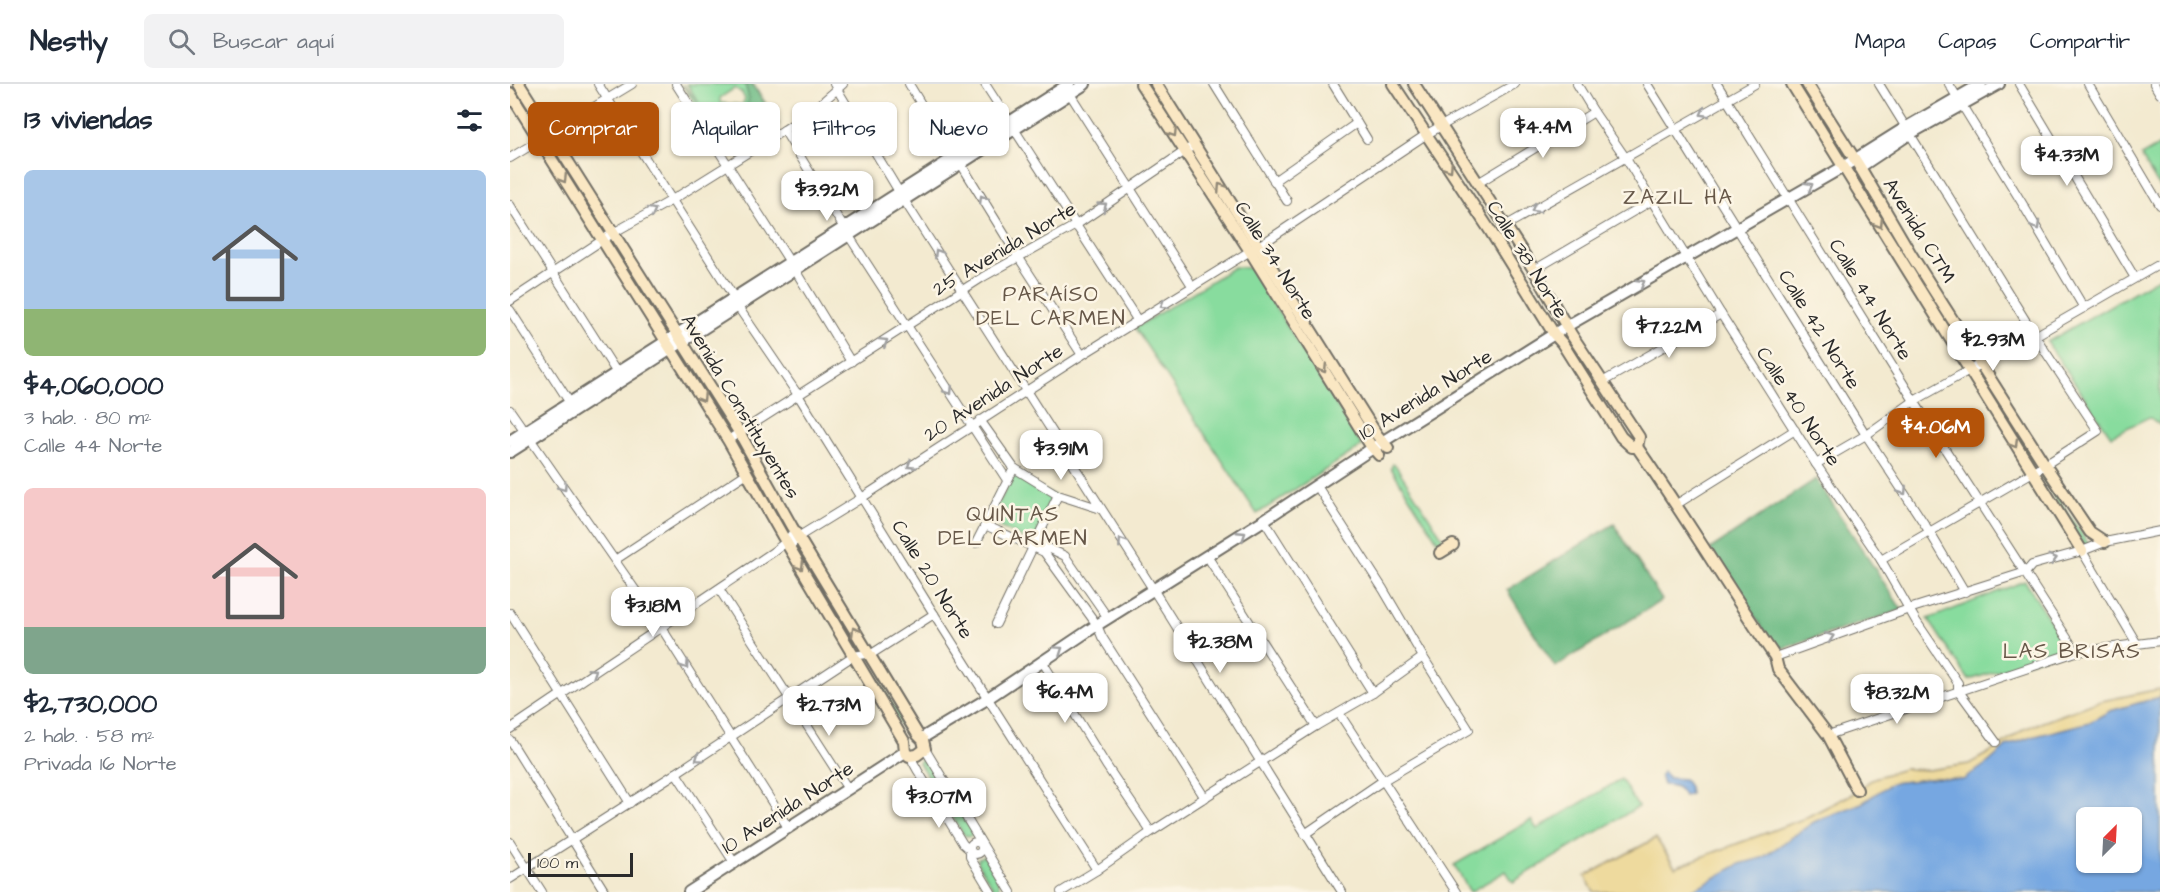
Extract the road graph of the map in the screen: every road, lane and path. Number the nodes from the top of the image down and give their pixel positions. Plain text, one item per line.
1 (519, 84) edge
2 (598, 84) edge
3 (632, 84) edge
4 (676, 84) edge
5 (909, 84) edge
6 (985, 84) edge
7 (1085, 84) edge
8 (1142, 84) edge
9 (1156, 84) edge
10 (1214, 84) edge
11 (1333, 84) edge
12 (1393, 84) edge
13 (1414, 84) edge
14 (1515, 84) edge
15 (1577, 84) edge
16 (1647, 84) edge
17 (1717, 84) edge
18 (1755, 84) edge
19 (1792, 84) edge
20 (1807, 84) edge
21 (1879, 84) edge
22 (1949, 84) edge
23 (1981, 84) edge
24 (1999, 84) edge
25 (2019, 84) edge
26 (2088, 84) edge
27 (2154, 84) edge
28 (838, 85) edge
29 (1067, 87) edge
30 (510, 93) edge
31 (2160, 94) edge
32 (608, 100) junction
33 (1727, 101) junction
34 (1959, 101) junction
35 (531, 102) edge
36 (604, 102) edge
37 (1594, 112) junction
38 (528, 123) edge
39 (1357, 123) junction
40 (1012, 125) junction
41 (1441, 128) junction
42 (1675, 129) junction
43 (784, 130) junction
44 (1907, 131) junction
45 (1426, 134) junction
46 (1367, 140) dead end
47 (528, 146) edge
48 (1190, 148) junction
49 (549, 156) edge
50 (565, 156) edge
51 (1625, 157) junction
52 (510, 158) edge
53 (957, 161) junction
54 (1857, 163) junction
55 (728, 165) junction
56 (1846, 171) junction
57 (1274, 181) junction
58 (1478, 183) junction
59 (1130, 187) junction
60 (902, 196) junction
61 (672, 200) junction
62 (1287, 201) dead end
63 (1651, 201) junction
64 (1790, 202) junction
65 (510, 205) edge
66 (2160, 206) edge
67 (1076, 225) junction
68 (1505, 226) junction
69 (1737, 228) junction
70 (846, 232) junction
71 (1491, 232) junction
72 (613, 233) junction
73 (602, 240) junction
74 (1254, 248) junction
75 (1018, 258) junction
76 (1908, 259) junction
77 (1688, 261) junction
78 (2160, 264) edge
79 (792, 266) junction
80 (1534, 270) junction
81 (553, 272) junction
82 (2135, 278) junction
83 (1193, 287) junction
84 (962, 291) junction
85 (510, 301) edge
86 (736, 303) junction
87 (2084, 308) junction
88 (510, 310) edge
89 (1721, 314) junction
90 (1138, 321) junction
91 (1567, 326) junction
92 (908, 327) junction
93 (1554, 334) junction
94 (2036, 336) junction
95 (679, 338) junction
96 (668, 345) junction
97 (1082, 355) junction
98 (851, 362) junction
99 (1982, 363) junction
100 (1968, 370) junction
101 (617, 373) junction
102 (1604, 381) junction
103 (1027, 390) junction
104 (798, 395) junction
105 (1914, 401) junction
106 (570, 403) junction
107 (510, 410) edge
108 (981, 420) junction
109 (971, 426) junction
110 (1795, 430) junction
111 (739, 432) junction
112 (1866, 435) junction
113 (527, 436) junction
114 (728, 440) junction
115 (510, 441) edge
116 (1637, 447) junction
117 (1380, 448) junction
118 (510, 452) edge
119 (1816, 464) junction
120 (2045, 465) junction
121 (1014, 468) junction
122 (2032, 472) junction
123 (747, 473) junction
124 (1007, 480) junction
125 (1317, 486) junction
126 (1058, 495) junction
127 (863, 497) junction
128 (1980, 503) junction
129 (1677, 504) junction
130 (1101, 509) junction
131 (1264, 520) junction
132 (985, 525) junction
133 (1929, 531) junction
134 (2160, 531) edge
135 (796, 534) junction
136 (2105, 542) junction
137 (976, 543) dead end
138 (787, 545) junction
139 (1035, 545) junction
140 (1453, 545) dead end
141 (2082, 551) junction
142 (1440, 553) dead end
143 (1208, 556) junction
144 (615, 560) junction
145 (1881, 560) junction
146 (2026, 572) junction
147 (719, 589) junction
148 (1154, 591) junction
149 (1965, 592) junction
150 (1910, 609) junction
151 (510, 613) edge
152 (934, 614) junction
153 (1108, 618) junction
154 (996, 624) dead end
155 (1097, 625) junction
156 (661, 627) junction
157 (2160, 641) edge
158 (2137, 644) junction
159 (2076, 652) junction
160 (869, 654) junction
161 (853, 656) junction
162 (1423, 657) junction
163 (1775, 657) junction
164 (1042, 661) junction
165 (1958, 690) junction
166 (561, 693) junction
167 (1373, 693) junction
168 (789, 699) junction
169 (989, 702) junction
170 (1339, 713) junction
171 (1316, 726) junction
172 (510, 729) edge
173 (1828, 735) junction
174 (731, 736) junction
175 (510, 740) edge
176 (1996, 742) dead end
177 (923, 743) junction
178 (909, 754) junction
179 (1262, 762) junction
180 (676, 773) junction
181 (1384, 780) junction
182 (848, 789) junction
183 (1857, 790) dead end
184 (1204, 798) junction
185 (630, 803) junction
186 (789, 829) junction
187 (1151, 832) junction
188 (1305, 834) junction
189 (572, 840) junction
190 (510, 842) edge
191 (982, 845) junction
192 (970, 850) junction
193 (735, 864) junction
194 (526, 868) junction
195 (1097, 870) junction
196 (510, 879) edge
197 (542, 892) edge
198 (605, 892) edge
199 (689, 892) edge
200 (991, 892) edge
201 (1011, 892) edge
202 (1061, 892) edge
203 (1342, 892) edge
204 (1456, 892) edge

1 - 35 main road, Avenida Constituyentes
2 - 32 street, Calle 20 Norte
3 - 32 street
4 - 55 street
5 - 53 street
6 - 40 street
7 - 29 street
8 -> 48 main road, Calle 34 Norte
9 - 48 main road, Calle 34 Norte
10 - 57 street
11 - 39 street
12 - 45 main road, Calle 38 Norte
13 - 41 main road, Calle 38 Norte
14 - 41 street
15 - 37 street, Calle 40 Norte
16 - 42 street, Calle 42 Norte
17 - 33 street, Calle 44 Norte
18 - 33 street
19 - 56 main road
20 - 54 main road, Avenida CTM
21 - 44 street
22 - 34 street
23 - 34 street
24 - 34 street
25 - 82 street
26 - 66 street
27 - 31 street
28 - 43 street
28 - 60 street
29 - 40 street
29 - 59 street
30 - 38 main road, Avenida Constituyentes
32 - 36 street
32 - 61 street, Calle 20 Norte
33 -> 42 street
33 - 64 street, Calle 44 Norte
34 - 44 street, 10 Avenida Norte
34 -> 87 street
37 - 51 street, Calle 40 Norte
37 - 58 street
39 - 46 street
39 - 57 street
40 - 53 street
40 - 67 street
41 - 45 street
41 - 58 main road, Calle 38 Norte
42 - 51 street
42 - 69 street, Calle 42 Norte
43 - 55 street
43 - 70 street
44 - 54 street, 10 Avenida Norte
44 - 94 street
45 -> 71 main road, Calle 38 Norte
45 - 74 street
47 - 52 street
48 - 59 street, 25 Avenida Norte
48 - 74 main road, Calle 34 Norte
49 -> 73 main road, Avenida Constituyentes
50 - 72 main road, Avenida Constituyentes
51 - 63 street, Calle 40 Norte
51 -> 68 street
53 - 60 street
53 - 60 street
75 -> 53 street
54 - 56 street, 10 Avenida Norte
54 - 76 main road, Avenida CTM
55 - 61 street
55 - 79 street
64 -> 56 street, 10 Avenida Norte
56 -> 76 main road
57 - 62 street
58 - 68 main road, Calle 38 Norte
67 -> 59 street, 25 Avenida Norte
59 - 83 street
60 - 70 street
84 -> 60 street
72 -> 61 street
61 - 86 street, Calle 20 Norte
63 - 77 street, Calle 40 Norte
63 - 80 street
64 - 69 street, 10 Avenida Norte
64 - 105 street, Calle 44 Norte
65 - 81 street
67 - 75 street, 25 Avenida Norte
67 - 90 street
68 - 71 main road
68 - 80 main road, Calle 38 Norte
69 - 77 street, 10 Avenida Norte
69 - 112 street, Calle 42 Norte
70 - 79 street
70 - 92 street
71 - 93 main road, Calle 38 Norte
72 - 73 street
72 - 95 main road, Avenida Constituyentes
73 - 81 street
73 - 96 main road, Avenida Constituyentes
74 - 83 street, 20 Avenida Norte
74 - 117 main road, Calle 34 Norte
75 - 84 street, 25 Avenida Norte
75 - 97 street
76 - 99 main road, Avenida CTM
76 - 100 main road
77 - 89 street, Calle 40 Norte
91 -> 77 street, 10 Avenida Norte
78 - 82 street
79 - 86 street
79 - 98 street
80 - 91 main road, Calle 38 Norte
81 - 85 street
81 - 101 street
82 - 87 street
83 -> 90 street, 20 Avenida Norte
84 - 92 street, 25 Avenida Norte
84 - 103 street
86 - 95 street
86 - 104 street, Calle 20 Norte
87 - 94 street
88 - 106 street
89 - 102 street
89 - 110 street, Calle 40 Norte
90 - 97 street, 20 Avenida Norte
91 - 93 street, 10 Avenida Norte
91 - 102 main road, Calle 38 Norte
98 -> 92 street, 25 Avenida Norte
92 -> 109 street
93 - 116 main road, Calle 38 Norte
93 - 117 street, 10 Avenida Norte
94 - 99 street
94 - 120 street
95 - 96 street
95 - 111 main road, Avenida Constituyentes
96 - 101 street
96 - 113 street
96 -> 114 main road, Avenida Constituyentes
97 - 103 street, 20 Avenida Norte
98 - 104 street, 25 Avenida Norte
99 - 100 street
99 - 120 main road, Avenida CTM
100 - 105 street
100 -> 122 main road
101 - 106 street
102 - 116 main road, Calle 38 Norte
103 - 108 street, 20 Avenida Norte
103 - 130 street
104 - 111 street, 25 Avenida Norte
104 - 127 street, Calle 20 Norte
105 - 112 street
105 - 128 street, Calle 44 Norte
106 - 113 street
107 - 113 street
108 - 109 street, 20 Avenida Norte
108 - 121 street
109 - 124 street
109 -> 127 street, 20 Avenida Norte
110 - 119 street, Calle 40 Norte
110 - 129 street
111 - 114 street, 25 Avenida Norte
111 - 135 main road, Avenida Constituyentes
112 - 119 street
112 -> 133 street, Calle 42 Norte
113 - 115 street
113 - 118 street
113 -> 144 street
114 - 123 main road, Avenida Constituyentes
116 - 129 main road, Calle 38 Norte
117 - 125 street, 10 Avenida Norte
119 - 145 street, Calle 40 Norte
120 - 122 street
120 - 136 main road, Avenida CTM
121 - 124 street
121 - 126 street
122 - 128 street
122 - 141 main road
123 - 138 main road, Avenida Constituyentes
123 - 144 street
124 - 132 street
125 - 131 street, 10 Avenida Norte
125 - 162 street
126 - 130 street
126 - 139 street
127 - 135 street, 20 Avenida Norte
127 - 152 street, Calle 20 Norte
128 - 133 street
128 - 146 street, Calle 44 Norte
129 - 163 main road, Calle 38 Norte
148 -> 130 street
143 -> 131 street, 10 Avenida Norte
131 - 167 street
132 - 137 street
132 - 139 street
133 - 145 street
133 - 149 street, Calle 42 Norte
134 - 136 street
135 - 138 street, 20 Avenida Norte
160 -> 135 main road, Avenida Constituyentes
136 - 141 street
138 - 147 street, 20 Avenida Norte
138 -> 161 main road, Avenida Constituyentes
139 - 153 street
139 - 154 street
139 - 155 street
140 - 142 main road
146 -> 141 street
141 - 158 street
143 - 148 street, 10 Avenida Norte
143 - 171 street
144 - 156 street
145 - 150 street, Calle 40 Norte
146 - 149 street
146 - 159 street, Calle 44 Norte
147 - 156 street, 20 Avenida Norte
147 - 168 street
148 - 153 street, 10 Avenida Norte
148 - 179 street
149 - 150 street
163 -> 150 street
150 - 165 street, Calle 40 Norte
151 - 166 street
152 - 160 street
152 - 169 street, Calle 20 Norte
153 - 155 street, 10 Avenida Norte
164 -> 155 street, 10 Avenida Norte
155 - 184 street
166 -> 156 street, 20 Avenida Norte
156 -> 174 street
157 - 158 street
158 - 159 street
159 - 165 street
160 - 161 street
160 - 177 main road, Avenida Constituyentes
161 - 168 street
161 - 178 main road, Avenida Constituyentes
162 - 167 street
162 - 181 street
163 - 173 main road, Calle 38 Norte
164 - 169 street, 10 Avenida Norte
164 - 187 street
165 - 173 street
165 - 176 street, Calle 40 Norte
166 - 172 street, 20 Avenida Norte
166 - 185 street
167 - 170 street
168 - 174 street
168 - 182 street
169 - 177 street, 10 Avenida Norte
169 - 195 street, Calle 20 Norte
170 - 171 street
170 - 181 street
171 - 179 street
173 - 183 main road, Calle 38 Norte
174 -> 180 street
174 - 186 street
175 - 189 street
177 - 178 main road
177 - 191 street, Avenida Constituyentes
178 - 182 street, 10 Avenida Norte
178 - 192 street, Avenida Constituyentes
179 - 184 street
179 - 188 street
180 - 185 street
180 - 193 street
181 - 188 street
181 - 204 street
182 - 186 street, 10 Avenida Norte
184 - 187 street
185 - 189 street
186 - 193 street, 10 Avenida Norte
187 - 195 street
188 - 203 street
189 - 194 street
189 - 198 street
190 - 194 street
191 - 192 street
191 - 201 street, Avenida Constituyentes
192 - 200 street, Avenida Constituyentes
193 - 199 street, 10 Avenida Norte
194 - 196 street
194 - 197 street
195 - 202 street

